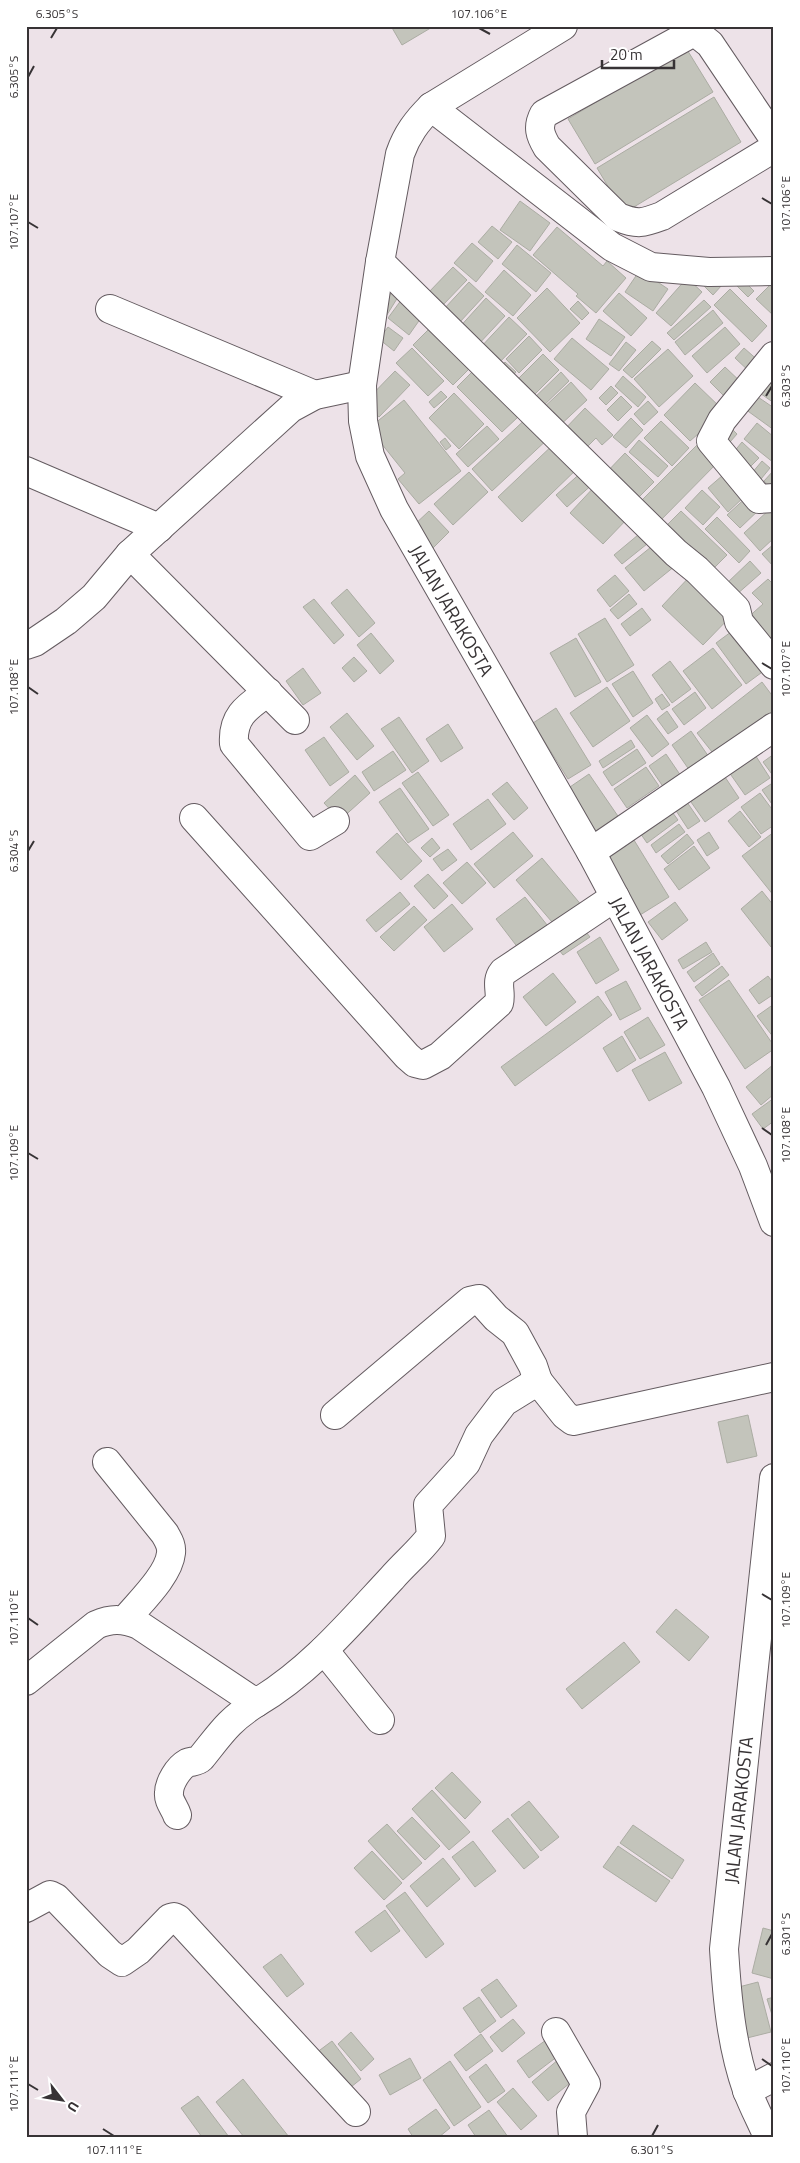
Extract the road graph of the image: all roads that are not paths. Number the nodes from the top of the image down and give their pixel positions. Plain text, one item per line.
1 (563, 26) edge
2 (432, 107) junction
3 (774, 139) edge
4 (774, 148) edge
5 (380, 262) junction
6 (774, 271) edge
7 (110, 310) dead end
8 (774, 356) edge
9 (362, 385) junction
10 (315, 395) junction
11 (26, 471) edge
12 (774, 498) edge
13 (159, 528) junction
14 (130, 554) junction
15 (26, 645) edge
16 (774, 665) edge
17 (268, 692) junction
18 (295, 720) dead end
19 (774, 728) edge
20 (194, 818) dead end
21 (335, 821) dead end
22 (591, 852) junction
23 (615, 897) junction
24 (774, 1222) edge
25 (774, 1377) edge
26 (538, 1381) junction
27 (335, 1414) dead end
28 (107, 1462) dead end
29 (774, 1478) edge
30 (125, 1620) junction
31 (765, 1629) edge
32 (324, 1650) junction
33 (26, 1681) edge
34 (256, 1703) junction
35 (380, 1720) dead end
36 (177, 1815) dead end
37 (26, 1908) edge
38 (556, 2032) dead end
39 (774, 2077) edge
40 (747, 2091) junction
41 (356, 2112) dead end
42 (574, 2137) edge
43 (768, 2137) edge

1 - 2 street, JALAN JARAKOSTA
2 - 5 street, JALAN JARAKOSTA
2 - 6 street
3 - 4 street
5 - 9 street, JALAN JARAKOSTA
5 - 16 street
7 - 10 street
8 - 12 street
9 - 10 street
9 - 22 street, JALAN JARAKOSTA
10 - 13 street
11 - 13 street
13 - 14 street
14 - 15 street
14 - 17 street
17 - 18 street
17 - 21 street
19 - 22 street
20 - 23 street
22 - 23 street, JALAN JARAKOSTA
23 - 24 street, JALAN JARAKOSTA
25 - 26 street
26 - 27 street
26 - 32 street
28 - 30 street
29 - 31 street, JALAN JARAKOSTA
30 - 33 street
30 - 34 street
31 - 40 street, JALAN JARAKOSTA
32 - 34 street
32 - 35 street
34 - 36 street
37 - 41 street
38 - 42 street
39 - 40 street
40 - 43 street, JALAN JARAKOSTA

